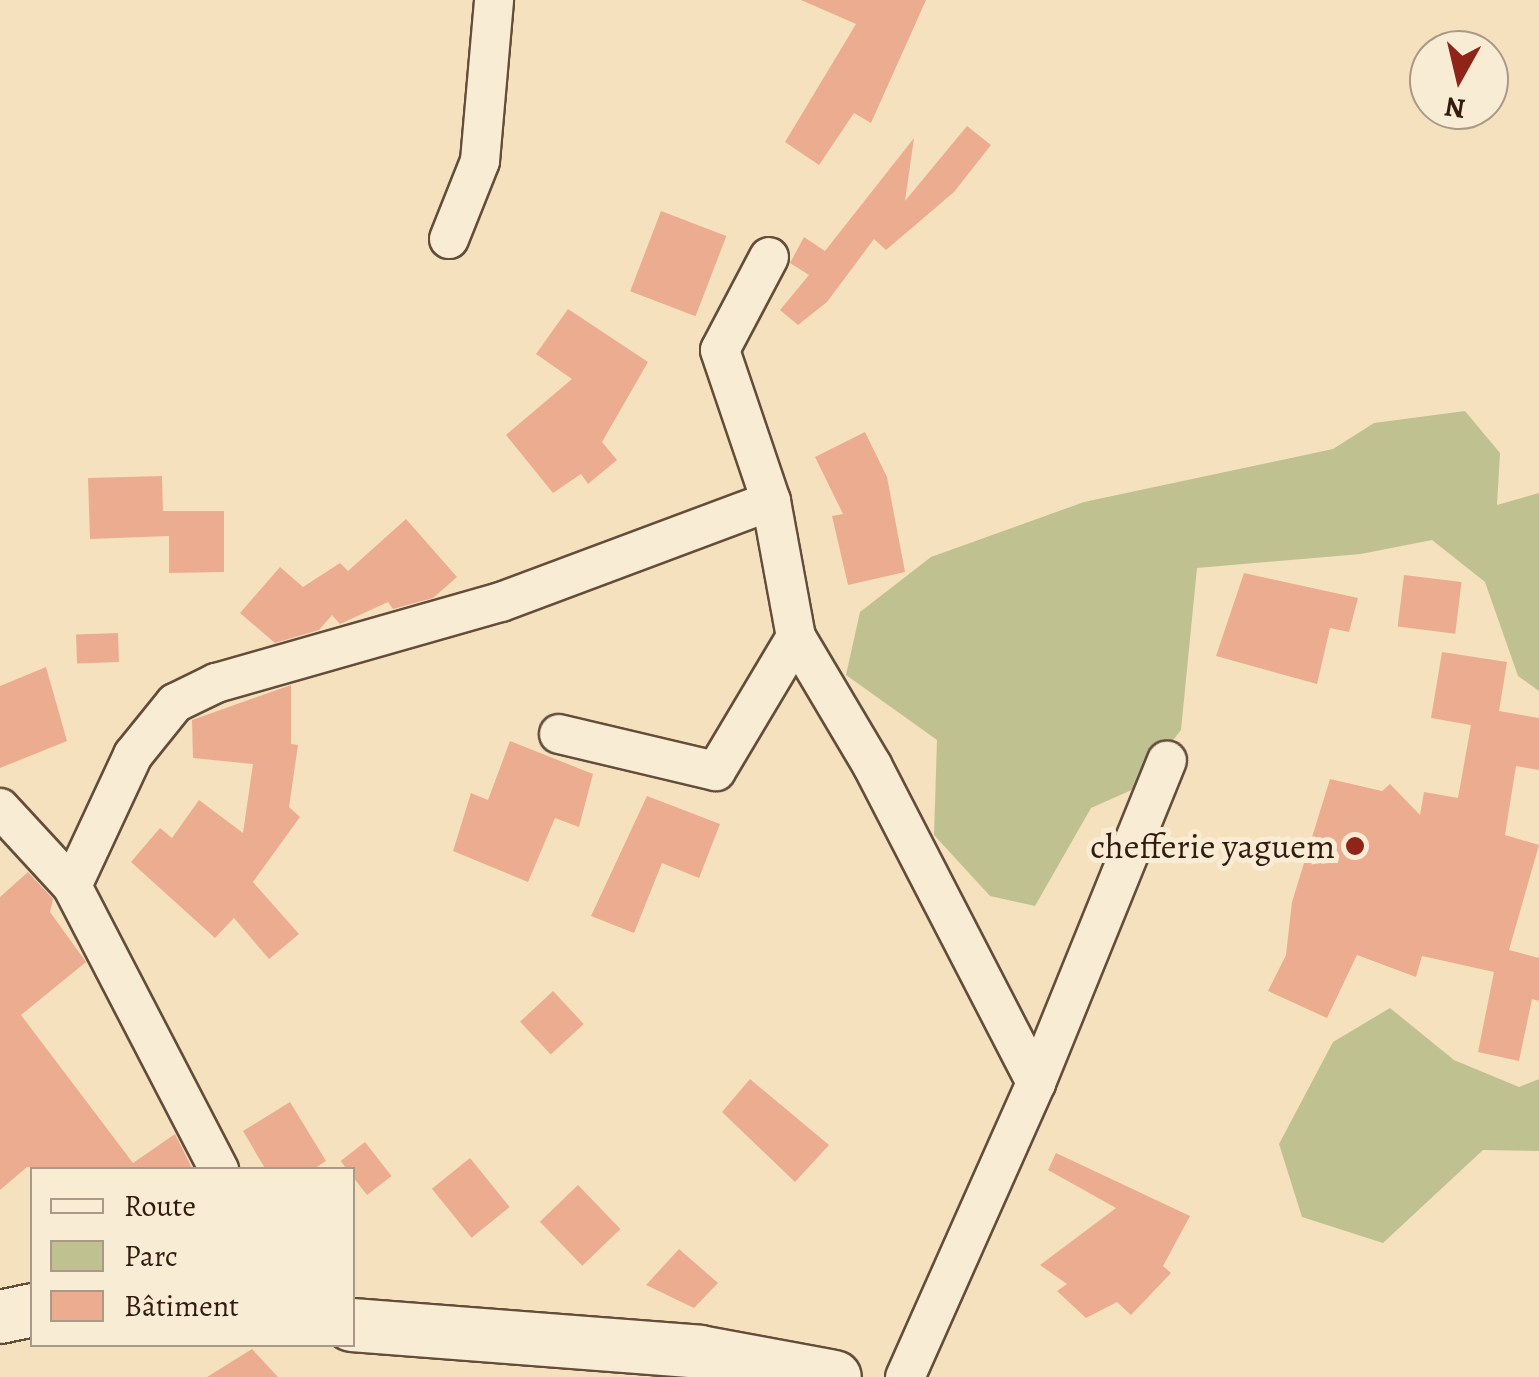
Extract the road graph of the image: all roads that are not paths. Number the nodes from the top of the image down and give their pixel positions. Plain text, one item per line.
1 (494, 0) edge
2 (449, 239) dead end
3 (769, 257) dead end
4 (772, 501) junction
5 (796, 637) junction
6 (559, 734) dead end
7 (1167, 761) dead end
8 (0, 808) edge
9 (72, 886) junction
10 (1036, 1082) junction
11 (217, 1167) edge
12 (30, 1310) edge
13 (0, 1317) edge
14 (355, 1325) edge
15 (836, 1377) edge
16 (905, 1377) edge

1 - 2 street
3 - 4 street
4 - 5 street
4 - 9 street
5 - 6 street
5 - 10 street
7 - 10 street
8 - 9 street
9 - 11 street
10 - 16 street
12 - 13 main road
14 - 15 main road

